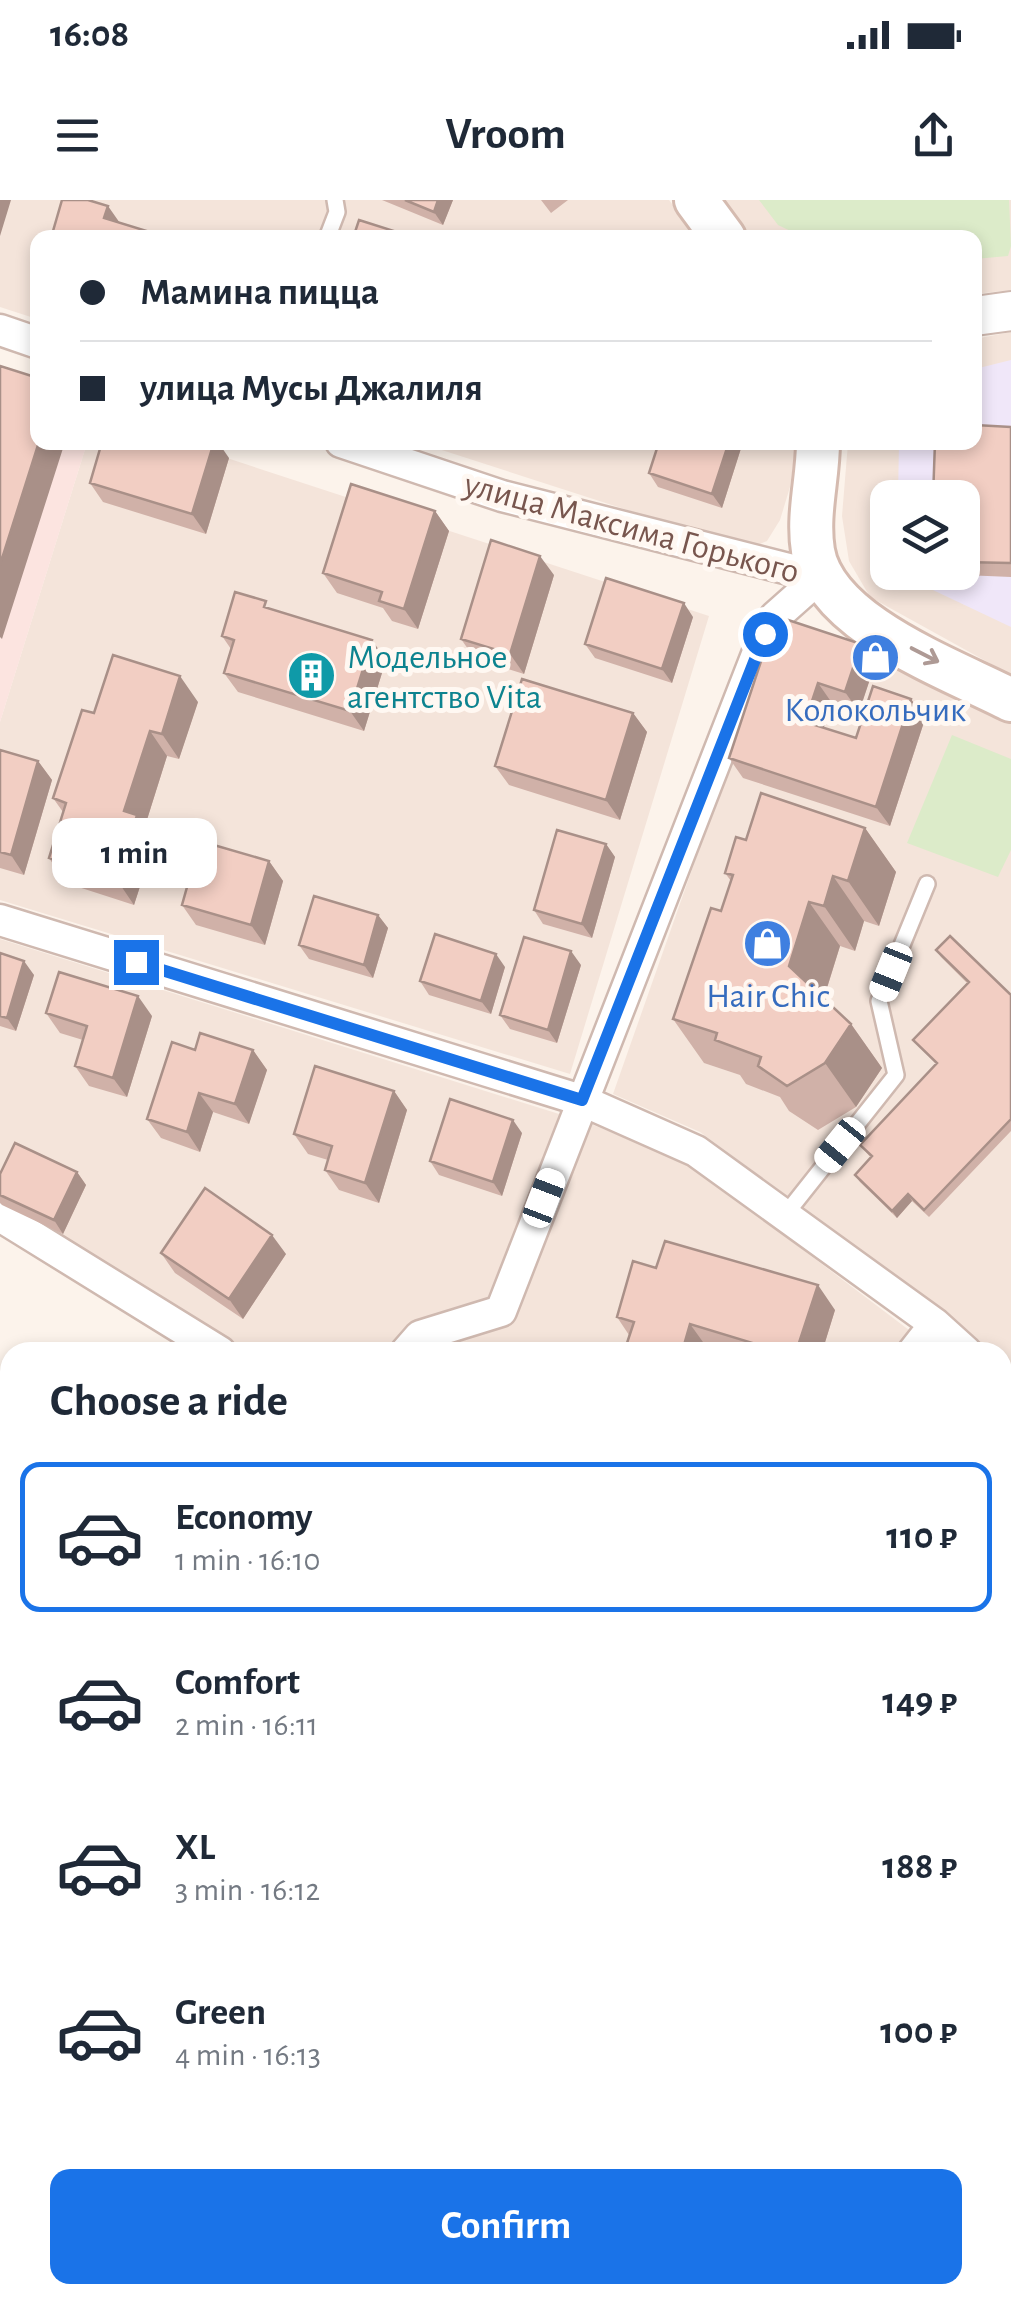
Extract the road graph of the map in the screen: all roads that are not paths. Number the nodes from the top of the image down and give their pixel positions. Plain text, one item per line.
1 (335, 200) edge
2 (696, 200) edge
3 (330, 230) edge
4 (718, 230) edge
5 (1011, 311) edge
6 (982, 315) edge
7 (0, 330) edge
8 (30, 340) edge
9 (365, 450) edge
10 (819, 450) edge
11 (820, 577) junction
12 (1011, 700) edge
13 (927, 884) dead end
14 (0, 920) edge
15 (582, 1100) junction
16 (784, 1215) junction
17 (0, 1216) edge
18 (935, 1324) junction
19 (204, 1342) edge
20 (415, 1342) edge
21 (920, 1342) edge
22 (955, 1342) edge

1 - 3 lane
2 - 4 main road
5 - 6 street
7 - 8 street
9 - 11 street, улица Максима Горького
10 - 11 main road
11 -> 12 main road, улица Максима Горького
11 - 15 street
13 - 16 lane
14 - 15 street
15 - 16 street
15 - 20 street
16 - 18 street
17 - 19 street
18 - 21 street
18 - 22 street

